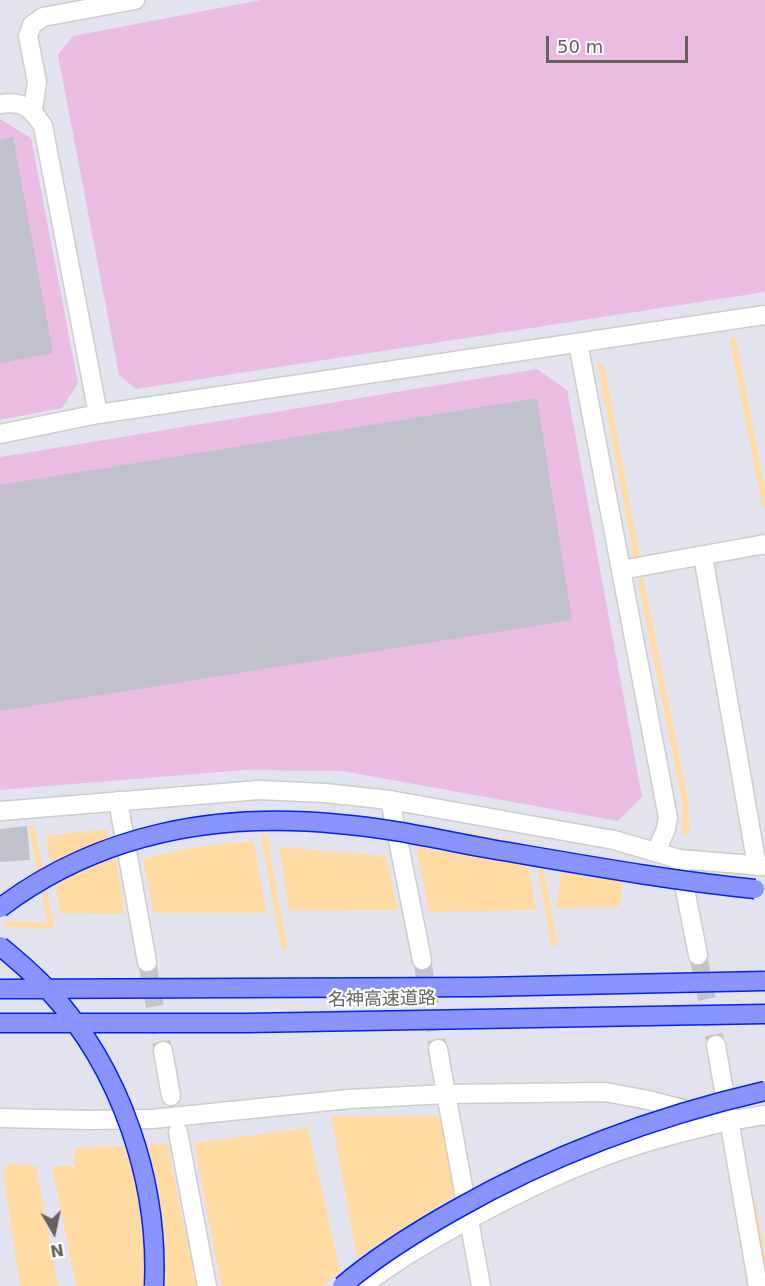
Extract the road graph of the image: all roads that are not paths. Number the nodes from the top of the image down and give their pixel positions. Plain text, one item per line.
1 (135, 0) edge
2 (0, 104) edge
3 (33, 110) junction
4 (765, 315) edge
5 (578, 343) junction
6 (98, 414) junction
7 (0, 434) edge
8 (765, 544) edge
9 (703, 556) junction
10 (621, 570) junction
11 (390, 800) junction
12 (118, 801) junction
13 (0, 811) edge
14 (656, 852) junction
15 (679, 859) junction
16 (761, 866) edge
17 (755, 889) dead end
18 (0, 908) edge
19 (0, 946) edge
20 (698, 955) tunnel mouth
21 (422, 960) tunnel mouth
22 (147, 962) tunnel mouth
23 (765, 981) edge
24 (0, 989) edge
25 (765, 1014) edge
26 (0, 1023) edge
27 (716, 1045) tunnel mouth
28 (438, 1049) tunnel mouth
29 (163, 1051) tunnel mouth
30 (765, 1091) edge
31 (446, 1094) junction
32 (171, 1096) dead end
33 (765, 1115) edge
34 (0, 1118) edge
35 (728, 1121) junction
36 (178, 1132) dead end
37 (466, 1196) junction
38 (469, 1219) junction
39 (154, 1286) edge
40 (207, 1286) edge
41 (332, 1286) edge
42 (342, 1286) edge
43 (363, 1286) edge
44 (481, 1286) edge
45 (758, 1286) edge

1 - 3 street
2 - 3 street
3 - 6 street
4 - 5 street
5 - 6 street
5 - 10 street
6 - 7 street
8 - 9 street
9 - 10 street
9 - 16 street
10 - 14 street
11 - 12 street
11 - 14 street
11 - 21 street
12 - 13 street
12 - 22 street
14 - 15 street
15 - 16 street
15 - 20 street
17 - 18 highway, bridge
19 - 39 highway, bridge
23 - 24 highway, 名神高速道路, bridge
25 - 26 highway, 名神高速道路, bridge
27 - 35 street
28 - 31 street
29 - 32 street
30 - 42 highway, bridge
31 - 34 street
31 - 35 street
31 - 37 street
33 - 35 street
35 - 38 street
35 - 45 street
36 - 40 street
37 - 38 street
37 - 41 street
38 - 43 street
38 - 44 street

